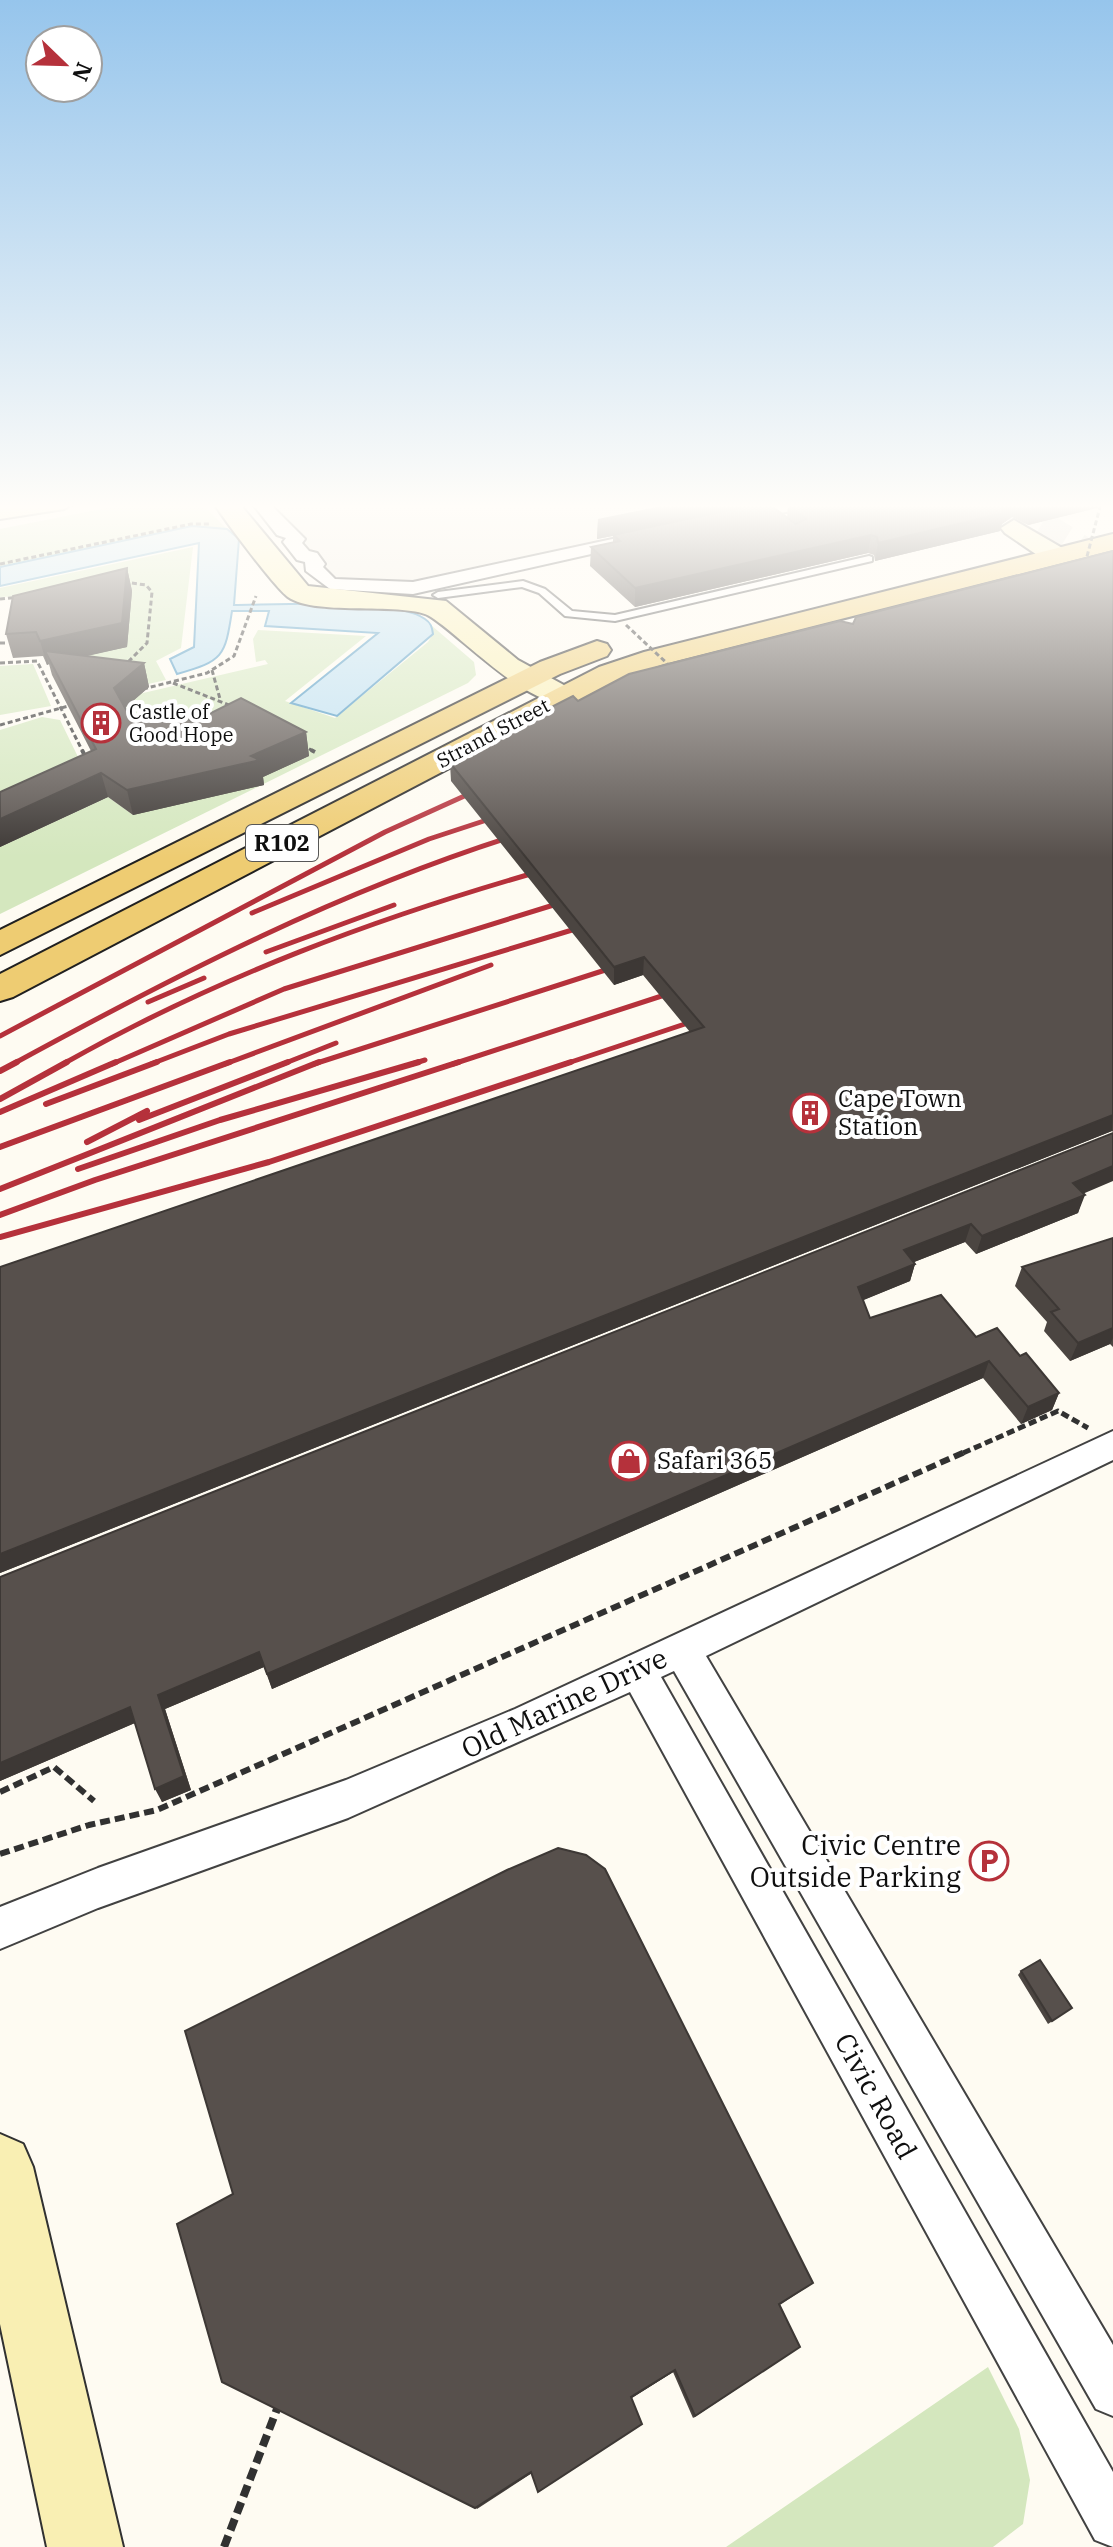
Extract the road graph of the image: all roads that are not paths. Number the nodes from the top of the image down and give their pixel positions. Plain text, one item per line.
1 (456, 621) edge
2 (502, 621) edge
3 (704, 621) edge
4 (834, 621) edge
5 (556, 682) junction
6 (0, 944) edge
7 (0, 989) edge
8 (1102, 1437) edge
9 (681, 1648) junction
10 (637, 1670) junction
11 (0, 1928) edge
12 (0, 2167) edge
13 (1113, 2392) edge
14 (1113, 2522) edge
15 (85, 2547) edge

1 - 5 main road
2 - 5 main road
3 - 5 main road, Strand Street / R102
4 - 5 main road, Strand Street / R102
5 - 6 main road, Strand Street / R102
5 - 7 main road, Strand Street / R102
8 - 9 street, Old Marine Drive
9 - 10 street, Old Marine Drive
9 - 13 street
10 - 11 street, Old Marine Drive
10 - 14 street, Civic Road
12 - 15 main road

